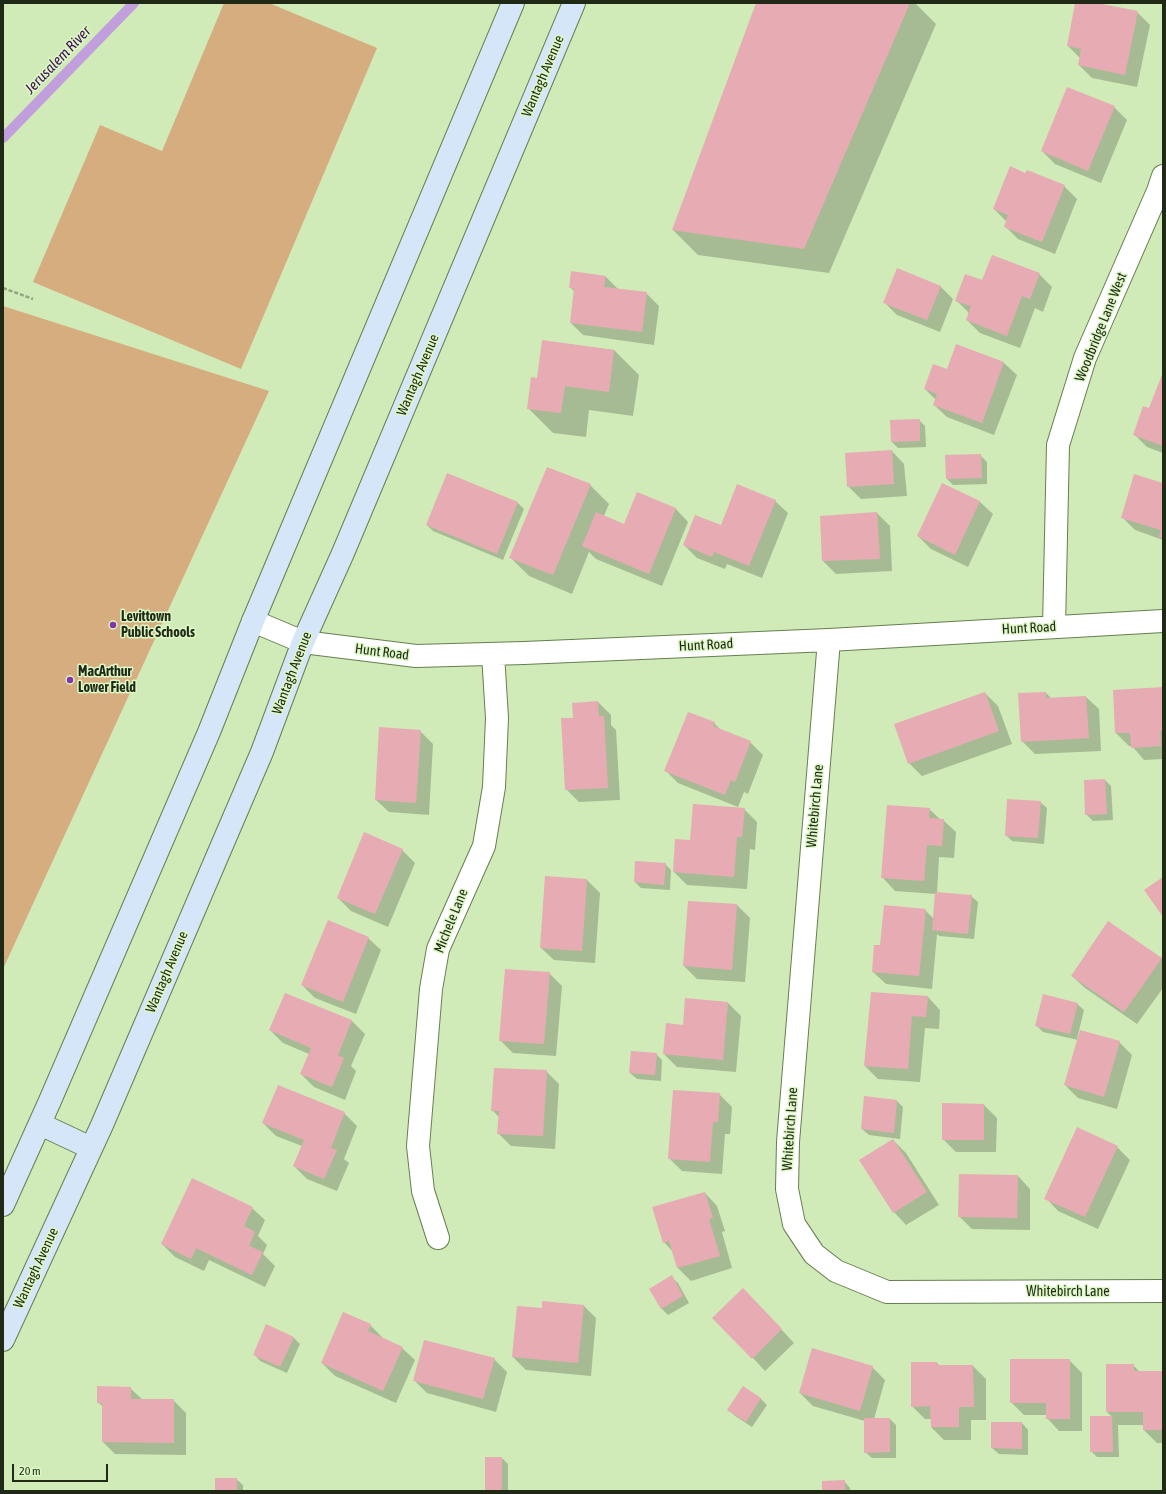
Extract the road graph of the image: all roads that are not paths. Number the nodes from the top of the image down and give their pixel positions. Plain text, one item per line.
1 (513, 3) edge
2 (574, 3) edge
3 (1161, 186) edge
4 (253, 621) junction
5 (1163, 621) edge
6 (1054, 627) junction
7 (829, 640) junction
8 (303, 642) junction
9 (493, 654) junction
10 (40, 1124) junction
11 (91, 1148) junction
12 (3, 1205) edge
13 (438, 1238) dead end
14 (1163, 1291) edge
15 (3, 1340) edge

1 - 4 main road
2 - 8 main road, Wantagh Avenue
3 - 6 street, Woodbridge Lane West
4 - 8 street, Hunt Road
4 - 10 main road
5 - 6 street, Hunt Road
6 - 7 street, Hunt Road
7 - 9 street, Hunt Road
7 - 14 street, Whitebirch Lane
8 - 9 street, Hunt Road
8 - 11 main road, Wantagh Avenue
9 - 13 street, Michele Lane
10 - 11 main road
10 - 12 main road
11 - 15 main road, Wantagh Avenue

